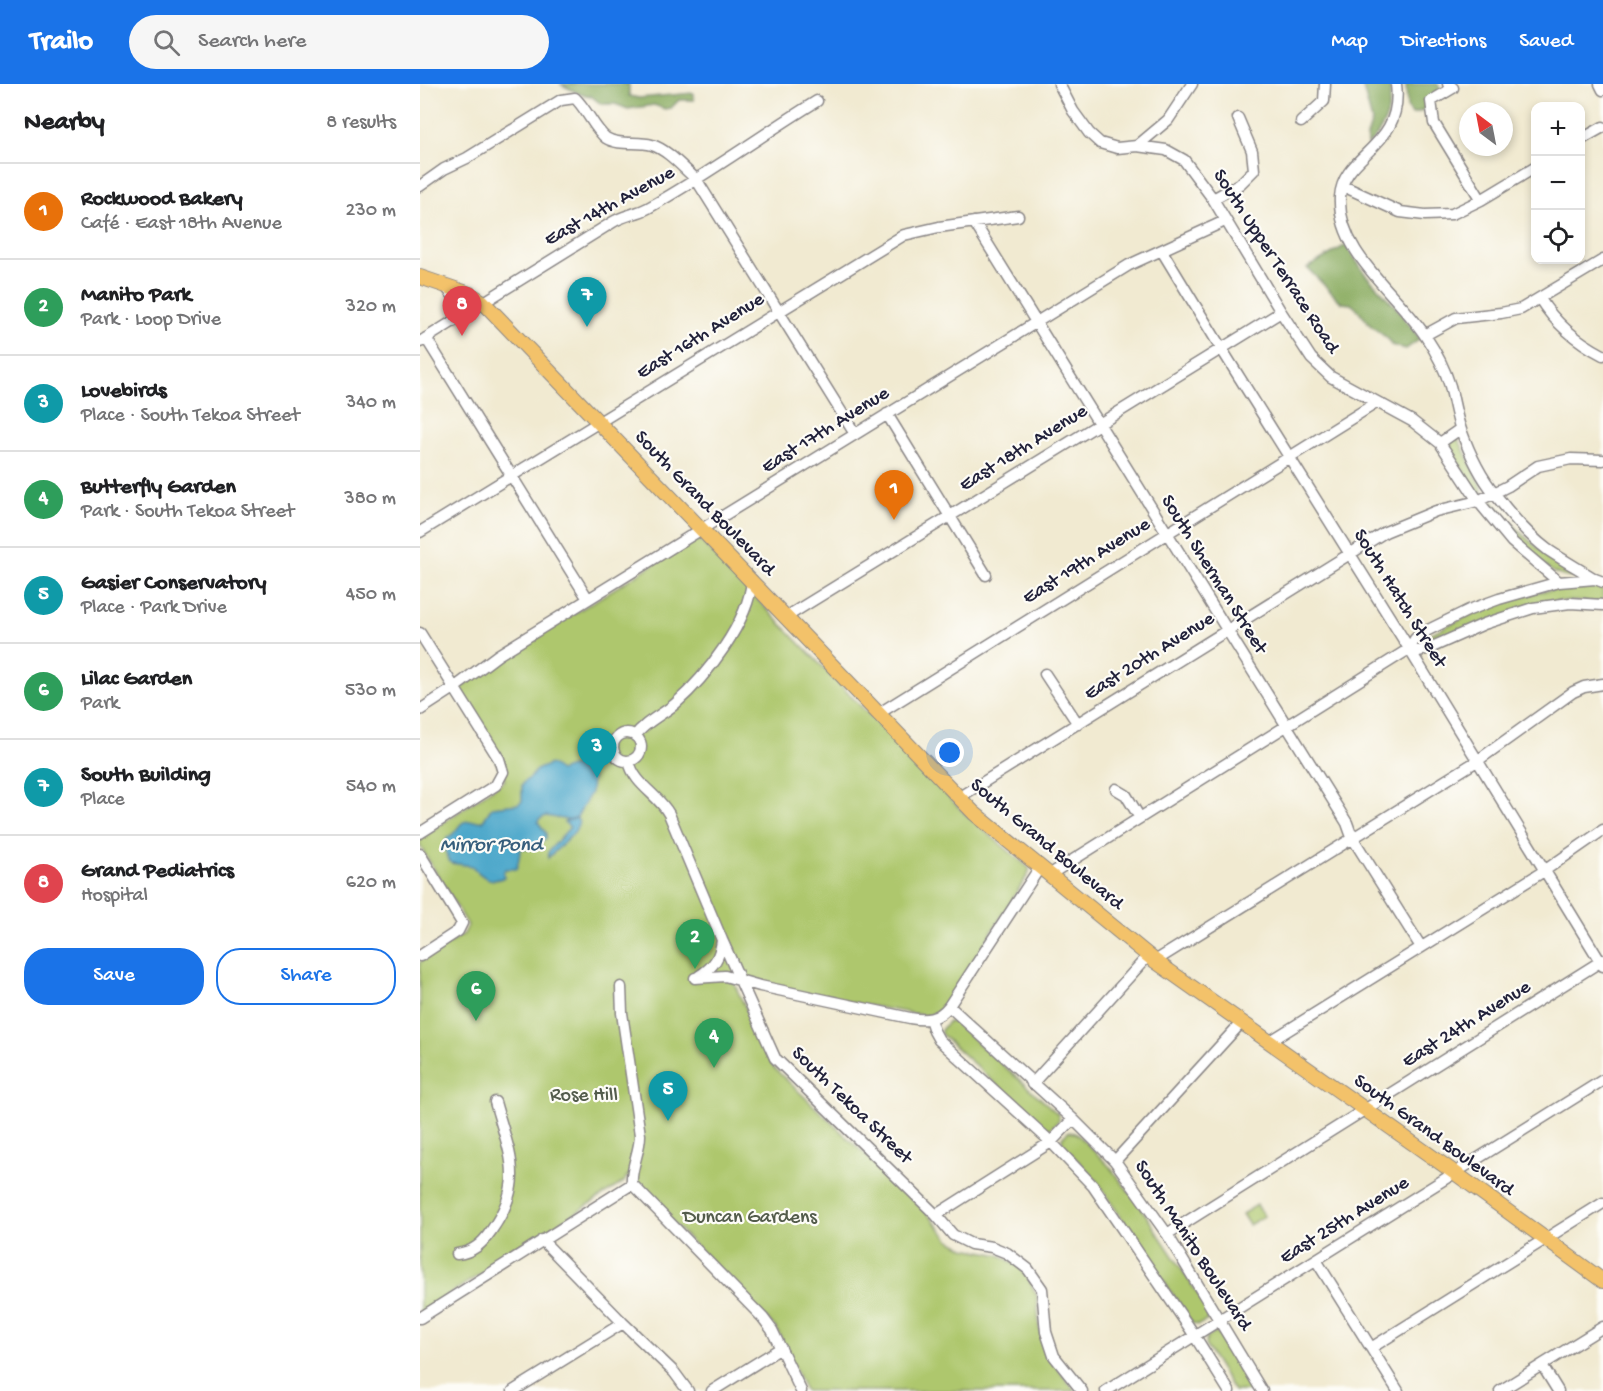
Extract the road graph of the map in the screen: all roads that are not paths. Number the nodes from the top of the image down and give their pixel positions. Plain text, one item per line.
1 (1059, 84) edge
2 (1192, 84) edge
3 (1324, 84) edge
4 (1396, 84) edge
5 (1600, 84) edge
6 (1453, 85) edge
7 (1603, 90) edge
8 (817, 101) dead end
9 (1238, 118) dead end
10 (1301, 122) dead end
11 (1603, 127) edge
12 (1585, 138) edge
13 (1137, 146) junction
14 (1531, 170) edge
15 (696, 179) junction
16 (420, 186) edge
17 (1342, 186) junction
18 (1213, 199) junction
19 (1481, 200) junction
20 (1018, 216) dead end
21 (1225, 221) junction
22 (974, 222) junction
23 (1162, 251) junction
24 (1603, 260) edge
25 (420, 277) edge
26 (443, 284) junction
27 (1540, 299) junction
28 (483, 302) junction
29 (778, 311) junction
30 (1281, 312) junction
31 (455, 320) junction
32 (1036, 323) junction
33 (1425, 335) junction
34 (423, 340) edge
35 (1221, 348) junction
36 (1603, 355) edge
37 (1376, 403) junction
38 (887, 414) junction
39 (598, 422) junction
40 (1099, 424) junction
41 (1460, 429) junction
42 (855, 434) junction
43 (1440, 443) junction
44 (1289, 458) junction
45 (1603, 460) edge
46 (512, 475) junction
47 (1494, 493) junction
48 (1478, 501) junction
49 (950, 515) junction
50 (702, 528) junction
51 (420, 532) edge
52 (1166, 533) junction
53 (1349, 553) junction
54 (986, 575) dead end
55 (752, 580) junction
56 (1599, 580) edge
57 (1559, 582) junction
58 (588, 599) junction
59 (772, 602) junction
60 (1603, 605) edge
61 (742, 612) junction
62 (786, 617) junction
63 (1226, 630) junction
64 (420, 633) edge
65 (1409, 649) junction
66 (1045, 674) dead end
67 (1603, 684) edge
68 (454, 688) junction
69 (420, 710) edge
70 (878, 714) junction
71 (1078, 724) junction
72 (1286, 727) junction
73 (635, 736) junction
74 (629, 761) junction
75 (1477, 761) junction
76 (1116, 789) dead end
77 (958, 798) junction
78 (1140, 818) junction
79 (1603, 830) edge
80 (420, 833) edge
81 (1352, 837) junction
82 (420, 854) edge
83 (1044, 871) junction
84 (1544, 871) junction
85 (722, 940) junction
86 (1421, 947) junction
87 (420, 956) edge
88 (1151, 959) junction
89 (1602, 963) edge
90 (740, 981) junction
91 (621, 987) dead end
92 (949, 1006) junction
93 (930, 1019) junction
94 (1242, 1022) junction
95 (1269, 1042) junction
96 (1603, 1080) edge
97 (1032, 1084) junction
98 (495, 1102) dead end
99 (1365, 1111) junction
100 (1073, 1119) junction
101 (1051, 1142) junction
102 (1115, 1161) junction
103 (1455, 1173) junction
104 (632, 1184) junction
105 (1603, 1203) edge
106 (936, 1215) junction
107 (1167, 1234) junction
108 (542, 1240) junction
109 (1544, 1240) junction
110 (457, 1254) dead end
111 (1316, 1260) junction
112 (1603, 1281) edge
113 (420, 1318) edge
114 (1219, 1321) junction
115 (623, 1323) junction
116 (1603, 1327) edge
117 (1195, 1335) junction
118 (781, 1348) junction
119 (1371, 1348) junction
120 (1542, 1365) junction
121 (513, 1391) edge
122 (688, 1391) edge
123 (712, 1391) edge
124 (801, 1391) edge
125 (1082, 1391) edge
126 (1106, 1391) edge
127 (1229, 1391) edge
128 (1262, 1391) edge
129 (1398, 1391) edge
130 (1500, 1391) edge
131 (1558, 1391) edge

1 - 13 street, South Upper Terrace Road
2 - 13 street
3 - 10 street
4 - 17 street
5 - 7 street
6 - 19 street
8 - 15 street, East 14th Avenue
9 - 18 street
11 - 12 street
13 - 18 street, South Upper Terrace Road
14 - 19 street
15 - 16 street
15 - 28 street, East 14th Avenue
15 - 29 street
17 - 19 street
17 - 33 street
18 - 21 street, South Upper Terrace Road
20 - 22 street, East 16th Avenue
21 - 23 street, East 17th Avenue
21 - 30 street, South Upper Terrace Road
22 - 29 street, East 16th Avenue
22 - 32 street, South Sherman Street
23 - 32 street, East 17th Avenue
23 - 35 street, South Hatch Street
24 - 27 street
25 - 26 main road, South Grand Boulevard
26 - 28 main road, South Grand Boulevard
26 - 31 street
27 - 33 street
27 - 36 street
28 - 31 street, East 14th Avenue
28 - 39 main road, South Grand Boulevard
29 - 39 street, East 16th Avenue
29 - 42 street
30 - 35 street, East 18th Avenue
30 - 37 street, South Upper Terrace Road
31 - 34 street, East 14th Avenue
32 - 38 street, East 17th Avenue
32 - 40 street, South Sherman Street
33 - 41 street
34 - 46 street
35 - 40 street, East 18th Avenue
35 - 44 street, South Hatch Street
37 - 43 street, South Upper Terrace Road
37 - 44 street, East 19th Avenue
38 - 42 street, East 17th Avenue
38 - 49 street
39 - 46 street, East 16th Avenue
39 - 50 main road, South Grand Boulevard
40 - 49 street, East 18th Avenue
40 - 52 street, South Sherman Street
41 - 43 street
41 - 47 street
42 - 50 street, East 17th Avenue
43 - 48 street, South Upper Terrace Road
44 - 52 street, East 19th Avenue
44 - 53 street, South Hatch Street
45 - 47 street, East 20th Avenue
46 - 51 street, East 16th Avenue
46 - 58 street
47 - 48 street, East 20th Avenue
47 - 56 street
48 - 53 street, East 20th Avenue
48 - 57 street, South Upper Terrace Road
49 - 54 street
49 - 62 street, East 18th Avenue
50 - 55 main road, South Grand Boulevard
50 - 58 street, East 17th Avenue
52 - 63 street, South Sherman Street
52 - 70 street, East 19th Avenue
53 - 63 street, East 20th Avenue
53 - 65 street, South Hatch Street
55 - 59 main road, South Grand Boulevard
55 - 61 street
56 - 57 street
57 - 65 street
58 - 68 street, East 17th Avenue
59 - 61 street
59 - 62 main road, South Grand Boulevard
60 - 65 street
61 - 73 street
62 - 70 main road, South Grand Boulevard
63 - 71 street, East 20th Avenue
63 - 72 street, South Sherman Street
64 - 68 street
65 - 72 street
65 - 75 street, South Hatch Street
66 - 71 street
67 - 75 street
68 - 69 street, East 17th Avenue
68 - 80 street
70 - 77 main road, South Grand Boulevard
71 - 77 street, East 20th Avenue
72 - 78 street
72 - 81 street, South Sherman Street
73 - 74 street
73 - 74 street
74 - 85 street, South Tekoa Street
75 - 81 street
75 - 84 street, South Hatch Street
76 - 78 street
77 - 83 main road, South Grand Boulevard
78 - 83 street
79 - 84 street
81 - 86 street, South Sherman Street
81 - 88 street
82 - 87 street
83 - 88 main road, South Grand Boulevard
83 - 92 street
84 - 86 street
84 - 89 street, South Hatch Street
85 - 90 street, South Tekoa Street
85 - 90 street
86 - 95 street
88 - 94 main road, South Grand Boulevard
88 - 97 street
89 - 99 street, East 24th Avenue
90 - 93 street
90 - 106 street, South Tekoa Street
91 - 104 street
92 - 93 street
92 - 97 street, South Manito Boulevard
93 - 101 street
94 - 95 main road, South Grand Boulevard
94 - 102 street
95 - 99 main road, South Grand Boulevard
96 - 103 street, East 25th Avenue
97 - 100 street, South Manito Boulevard
98 - 110 street
99 - 103 main road, South Grand Boulevard
99 - 107 street, East 24th Avenue
100 - 101 street
100 - 102 street, South Manito Boulevard
101 - 106 street
101 - 117 street
102 - 107 street, South Manito Boulevard
103 - 109 main road, South Grand Boulevard
103 - 111 street, East 25th Avenue
104 - 108 street
104 - 118 street
105 - 109 street
106 - 125 street, South Tekoa Street
107 - 114 street, South Manito Boulevard
108 - 113 street
108 - 115 street
109 - 112 main road, South Grand Boulevard
109 - 119 street
111 - 114 street, East 25th Avenue
111 - 119 street
114 - 117 street, East 25th Avenue
114 - 128 street, South Manito Boulevard
115 - 121 street
115 - 122 street
116 - 120 street
117 - 126 street, East 25th Avenue
117 - 127 street
118 - 123 street
118 - 124 street
119 - 129 street
120 - 130 street
120 - 131 street

